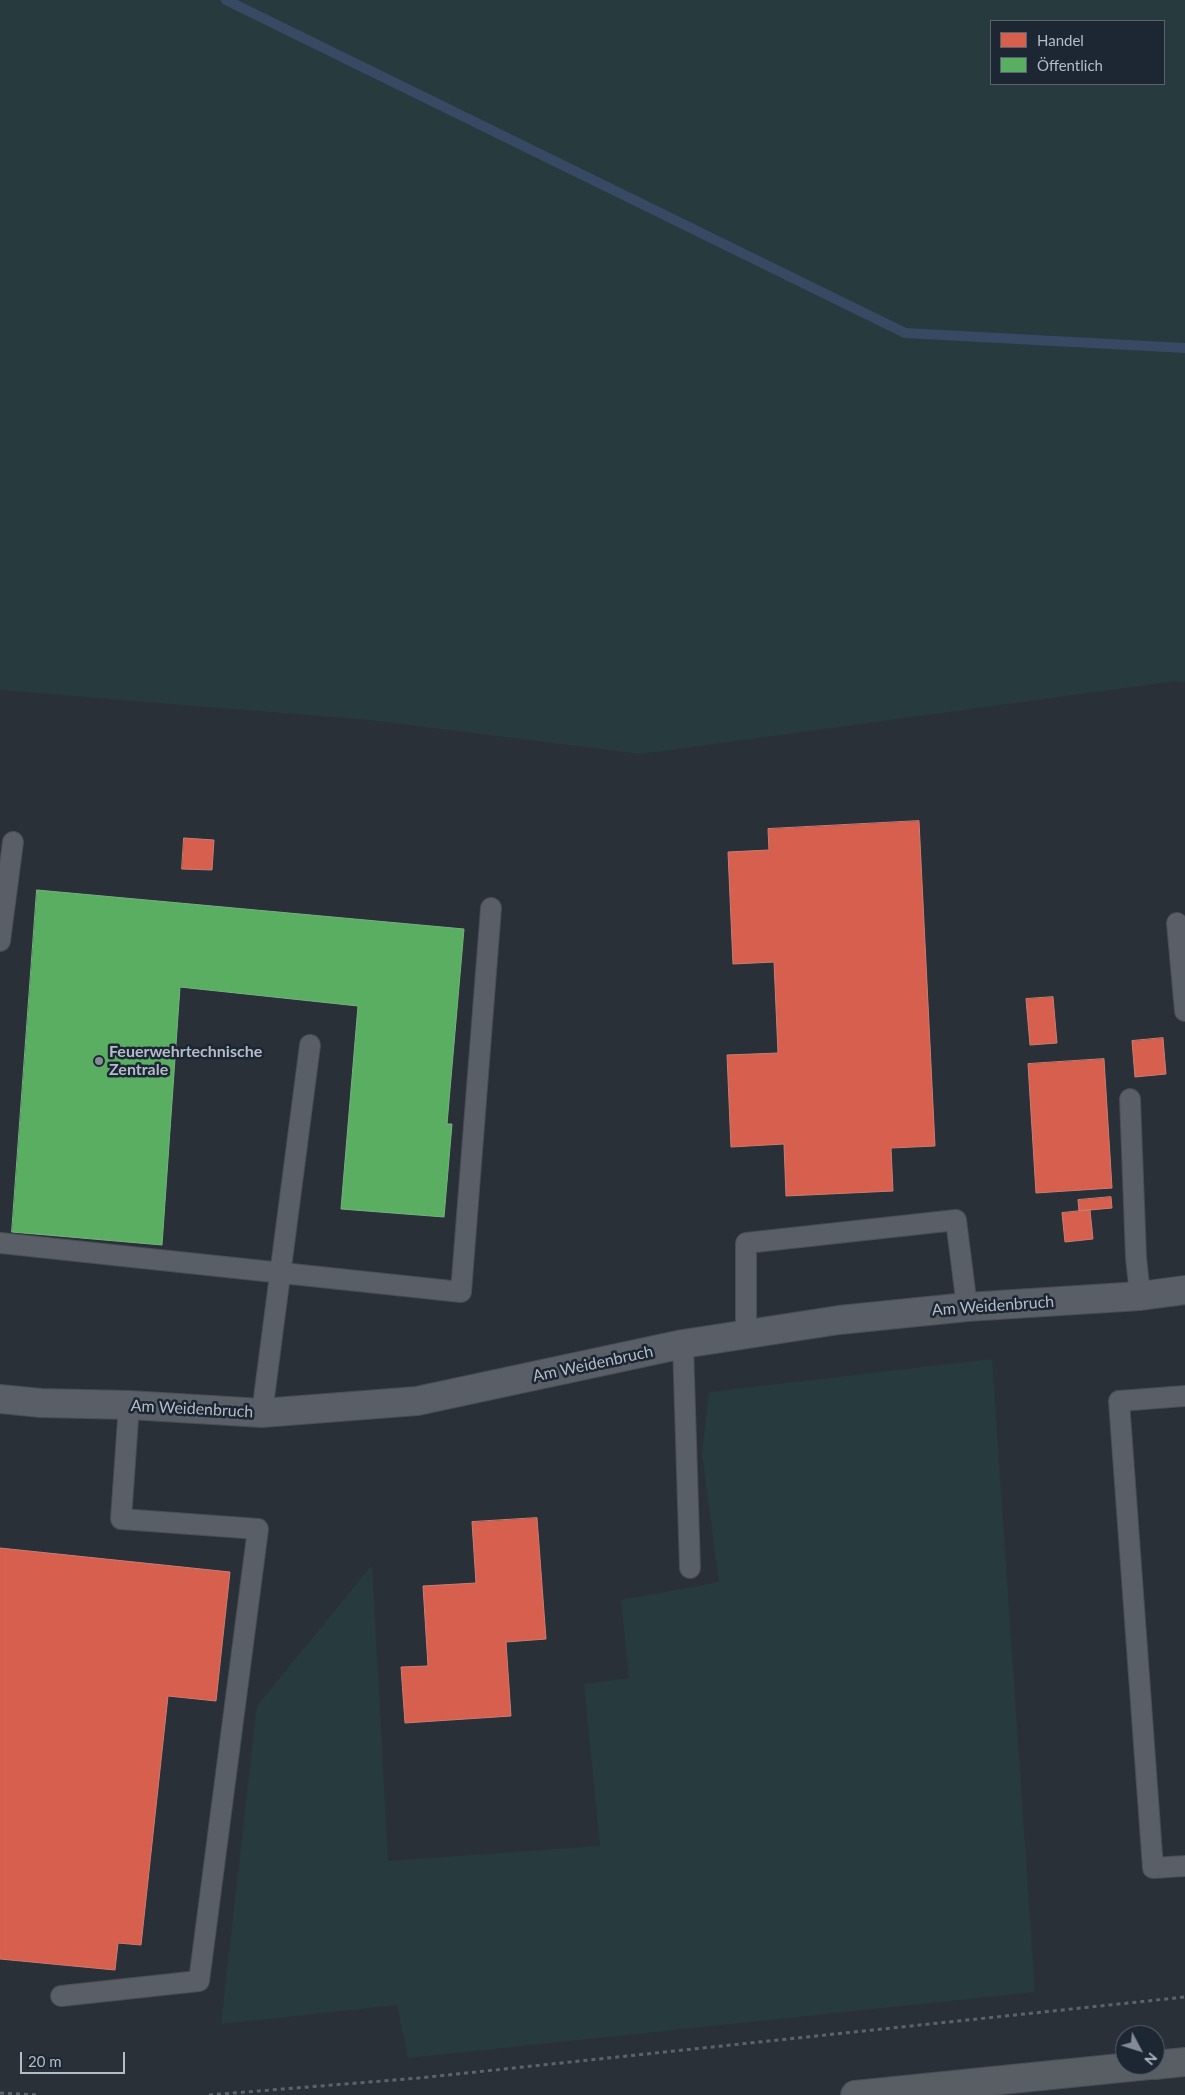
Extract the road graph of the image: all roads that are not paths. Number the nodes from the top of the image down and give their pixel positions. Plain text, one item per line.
1 (13, 842) dead end
2 (491, 908) dead end
3 (1177, 923) dead end
4 (0, 941) edge
5 (1185, 1011) edge
6 (310, 1045) dead end
7 (1130, 1099) dead end
8 (0, 1242) edge
9 (280, 1273) junction
10 (1185, 1290) edge
11 (1140, 1296) junction
12 (967, 1307) junction
13 (746, 1334) junction
14 (683, 1344) junction
15 (1185, 1396) edge
16 (0, 1399) edge
17 (129, 1405) junction
18 (262, 1413) junction
19 (690, 1568) dead end
20 (1185, 1866) edge
21 (61, 1996) dead end
22 (1185, 2062) edge
23 (1165, 2063) edge
24 (1115, 2069) edge
25 (855, 2095) edge

1 - 4 lane
2 - 9 lane
3 - 5 lane
6 - 9 lane
7 - 11 lane
8 - 9 lane
9 - 18 lane
10 - 11 street, Am Weidenbruch
11 - 12 street, Am Weidenbruch
12 - 13 street, Am Weidenbruch
12 - 13 lane
13 - 14 street, Am Weidenbruch
14 - 18 street, Am Weidenbruch
14 - 19 lane
15 - 20 lane
16 - 17 street, Am Weidenbruch
17 - 18 street, Am Weidenbruch
17 - 21 lane
22 - 23 main road
24 - 25 main road

